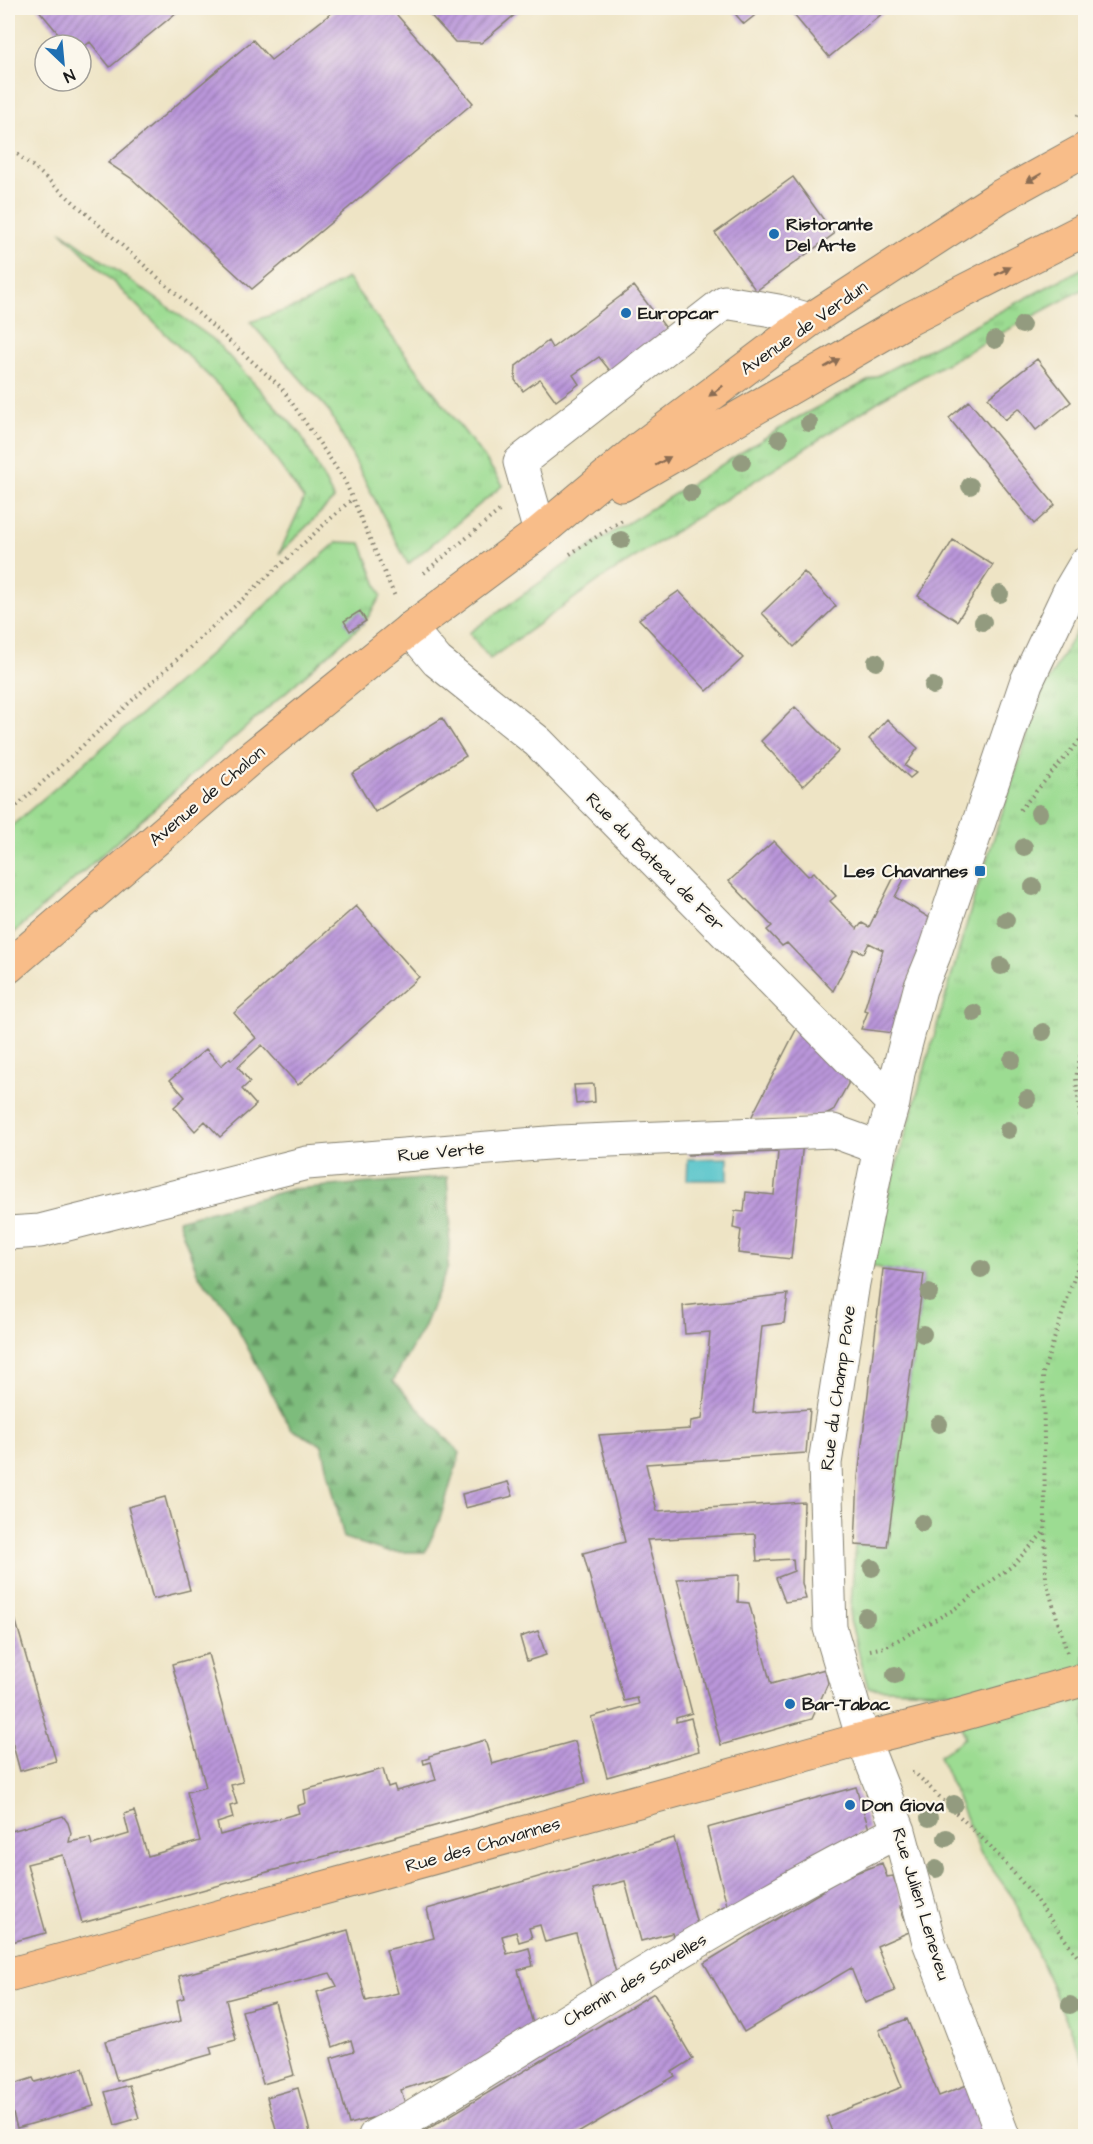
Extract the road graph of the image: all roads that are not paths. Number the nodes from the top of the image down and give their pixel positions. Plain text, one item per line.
1 (1086, 149) edge
2 (1086, 229) edge
3 (810, 320) junction
4 (540, 532) junction
5 (1086, 563) edge
6 (410, 629) junction
7 (8, 967) edge
8 (896, 1088) junction
9 (880, 1148) junction
10 (8, 1233) edge
11 (1077, 1668) edge
12 (863, 1739) junction
13 (899, 1831) junction
14 (8, 1975) edge
15 (375, 2136) edge
16 (1003, 2136) edge

1 -> 3 main road, Avenue de Verdun
4 -> 2 main road, Avenue de Verdun
3 -> 4 main road, Avenue de Verdun
3 - 4 street
4 - 6 main road, Avenue de Verdun
5 - 8 street, Rue du Champ Pave
6 - 7 main road, Avenue de Chalon
6 - 8 street, Rue du Bateau de Fer
8 - 9 street, Rue du Champ Pave
9 - 10 street, Rue Verte
9 - 12 street, Rue du Champ Pave
11 - 12 main road, Rue des Chavannes, bridge
12 - 13 street, Rue Julien Leneveu
12 - 14 main road, Rue des Chavannes
13 - 15 street, Chemin des Savelles
13 - 16 street, Rue Julien Leneveu

